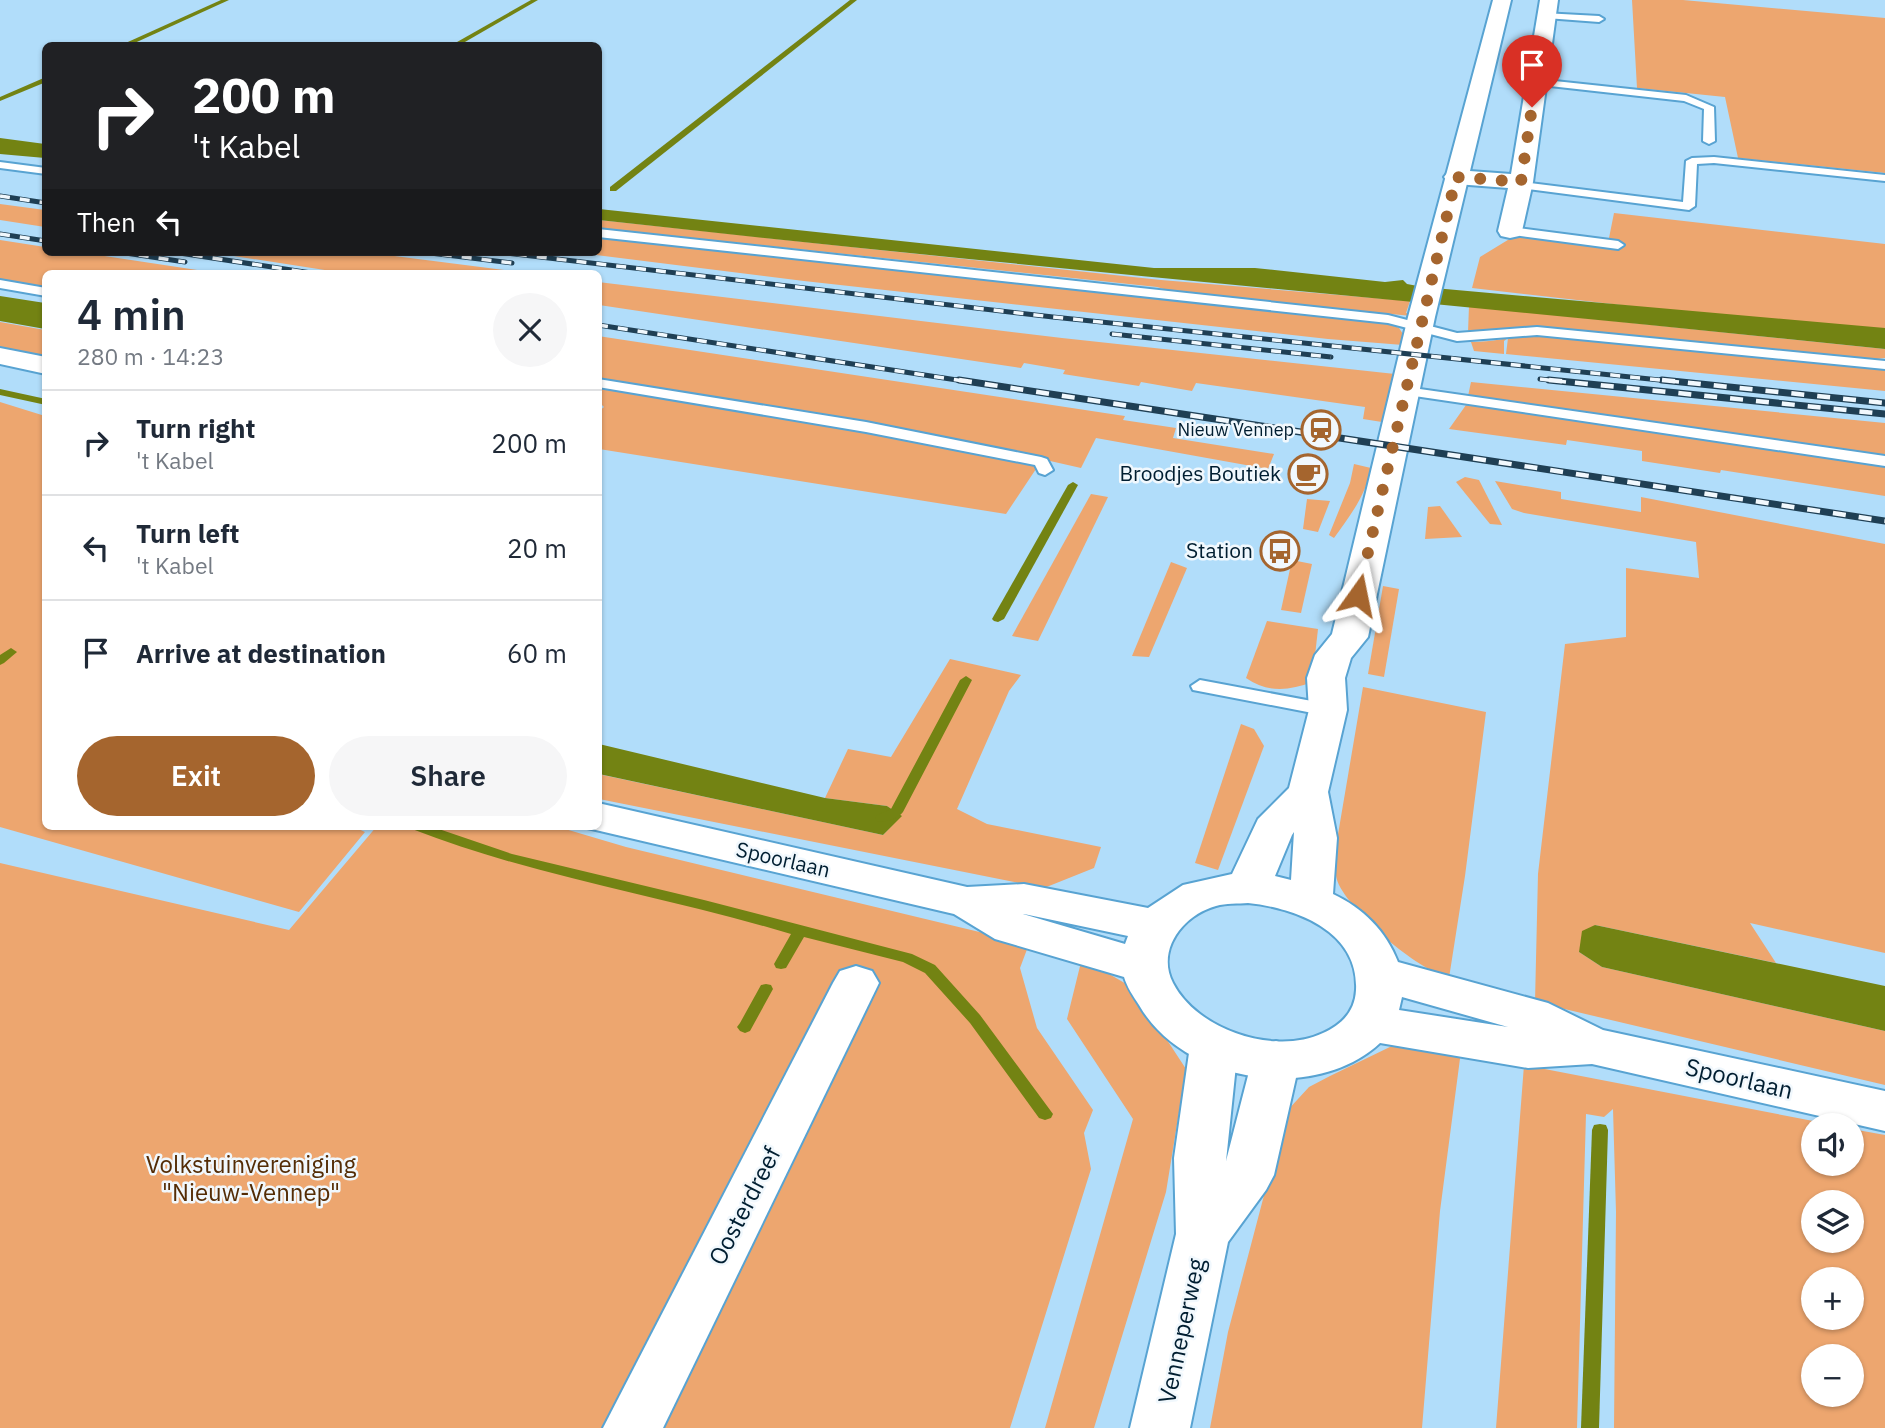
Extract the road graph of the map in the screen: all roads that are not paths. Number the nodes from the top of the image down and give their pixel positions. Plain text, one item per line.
1 (1502, 0) edge
2 (1547, 7) edge
3 (1599, 19) dead end
4 (1536, 82) junction
5 (1709, 141) dead end
6 (0, 165) edge
7 (42, 170) edge
8 (1456, 177) junction
9 (1885, 178) edge
10 (1521, 184) junction
11 (1510, 231) joint
12 (602, 233) edge
13 (1618, 245) dead end
14 (0, 284) edge
15 (42, 291) edge
16 (1422, 323) junction
17 (0, 356) edge
18 (42, 365) edge
19 (1885, 365) edge
20 (602, 384) edge
21 (1406, 391) junction
22 (1885, 461) edge
23 (1045, 471) dead end
24 (1199, 685) dead end
25 (1328, 710) junction
26 (1308, 792) junction
27 (602, 818) edge
28 (1248, 888) junction
29 (1311, 901) junction
30 (1151, 946) junction
31 (1380, 974) junction
32 (856, 983) dead end
33 (1370, 1023) junction
34 (1214, 1046) junction
35 (1592, 1046) junction
36 (1276, 1060) junction
37 (1885, 1111) edge
38 (1203, 1234) junction
39 (633, 1428) edge
40 (1160, 1428) edge

1 - 8 main road
2 - 3 lane
2 - 4 main road
4 - 5 lane
4 - 10 main road
6 - 7 lane
8 - 10 main road
8 - 16 main road
9 - 10 lane
10 - 11 main road
11 - 13 lane
12 - 16 lane
14 - 15 lane
16 - 19 lane
16 - 21 main road
17 - 18 main road
20 - 23 lane
21 - 22 lane
21 - 25 main road
24 - 25 lane
25 - 26 main road
26 - 28 main road
26 - 29 main road
27 - 30 main road, Spoorlaan
28 - 29 main road
28 - 30 main road
29 - 31 main road
30 - 34 main road
31 - 33 main road
31 - 35 main road, Spoorlaan
32 - 39 main road, Oosterdreef
33 - 35 main road, Spoorlaan
33 - 36 main road
34 - 36 main road
34 - 38 main road, Venneperweg
35 - 37 main road, Spoorlaan
36 - 38 main road, Venneperweg
38 - 40 main road, Venneperweg

